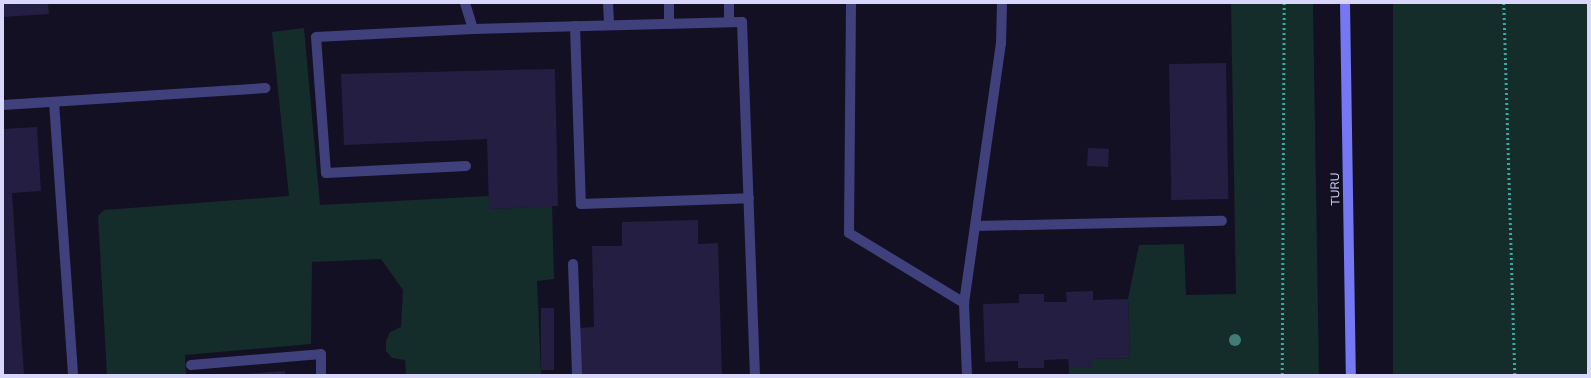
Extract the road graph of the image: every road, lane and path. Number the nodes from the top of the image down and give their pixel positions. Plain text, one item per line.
1 (465, 3) edge
2 (608, 3) edge
3 (669, 3) edge
4 (729, 3) edge
5 (852, 3) edge
6 (1002, 3) edge
7 (1284, 3) edge
8 (1345, 3) edge
9 (1504, 3) edge
10 (729, 22) junction
11 (670, 24) junction
12 (609, 25) junction
13 (575, 26) junction
14 (473, 29) junction
15 (265, 88) dead end
16 (54, 102) junction
17 (3, 105) edge
18 (466, 166) dead end
19 (748, 198) junction
20 (1222, 222) dead end
21 (975, 226) junction
22 (573, 264) dead end
23 (964, 303) junction
24 (191, 365) dead end
25 (73, 375) edge
26 (321, 375) edge
27 (577, 375) edge
28 (755, 375) edge
29 (967, 375) edge
30 (1282, 375) edge
31 (1351, 375) edge
32 (1515, 375) edge

1 - 14 lane
2 - 12 lane
3 - 11 lane
4 - 10 lane
5 - 23 lane
6 - 21 lane
7 - 30 path
8 - 31 main road, TURU
9 - 32 path
10 - 11 lane
10 - 19 lane
11 - 12 lane
12 - 13 lane
13 - 14 lane
13 - 19 lane
14 - 18 lane
15 - 16 lane
16 - 17 lane
16 - 25 lane
19 - 28 lane
20 - 21 lane
21 - 23 lane
22 - 27 lane
23 - 29 lane
24 - 26 lane

